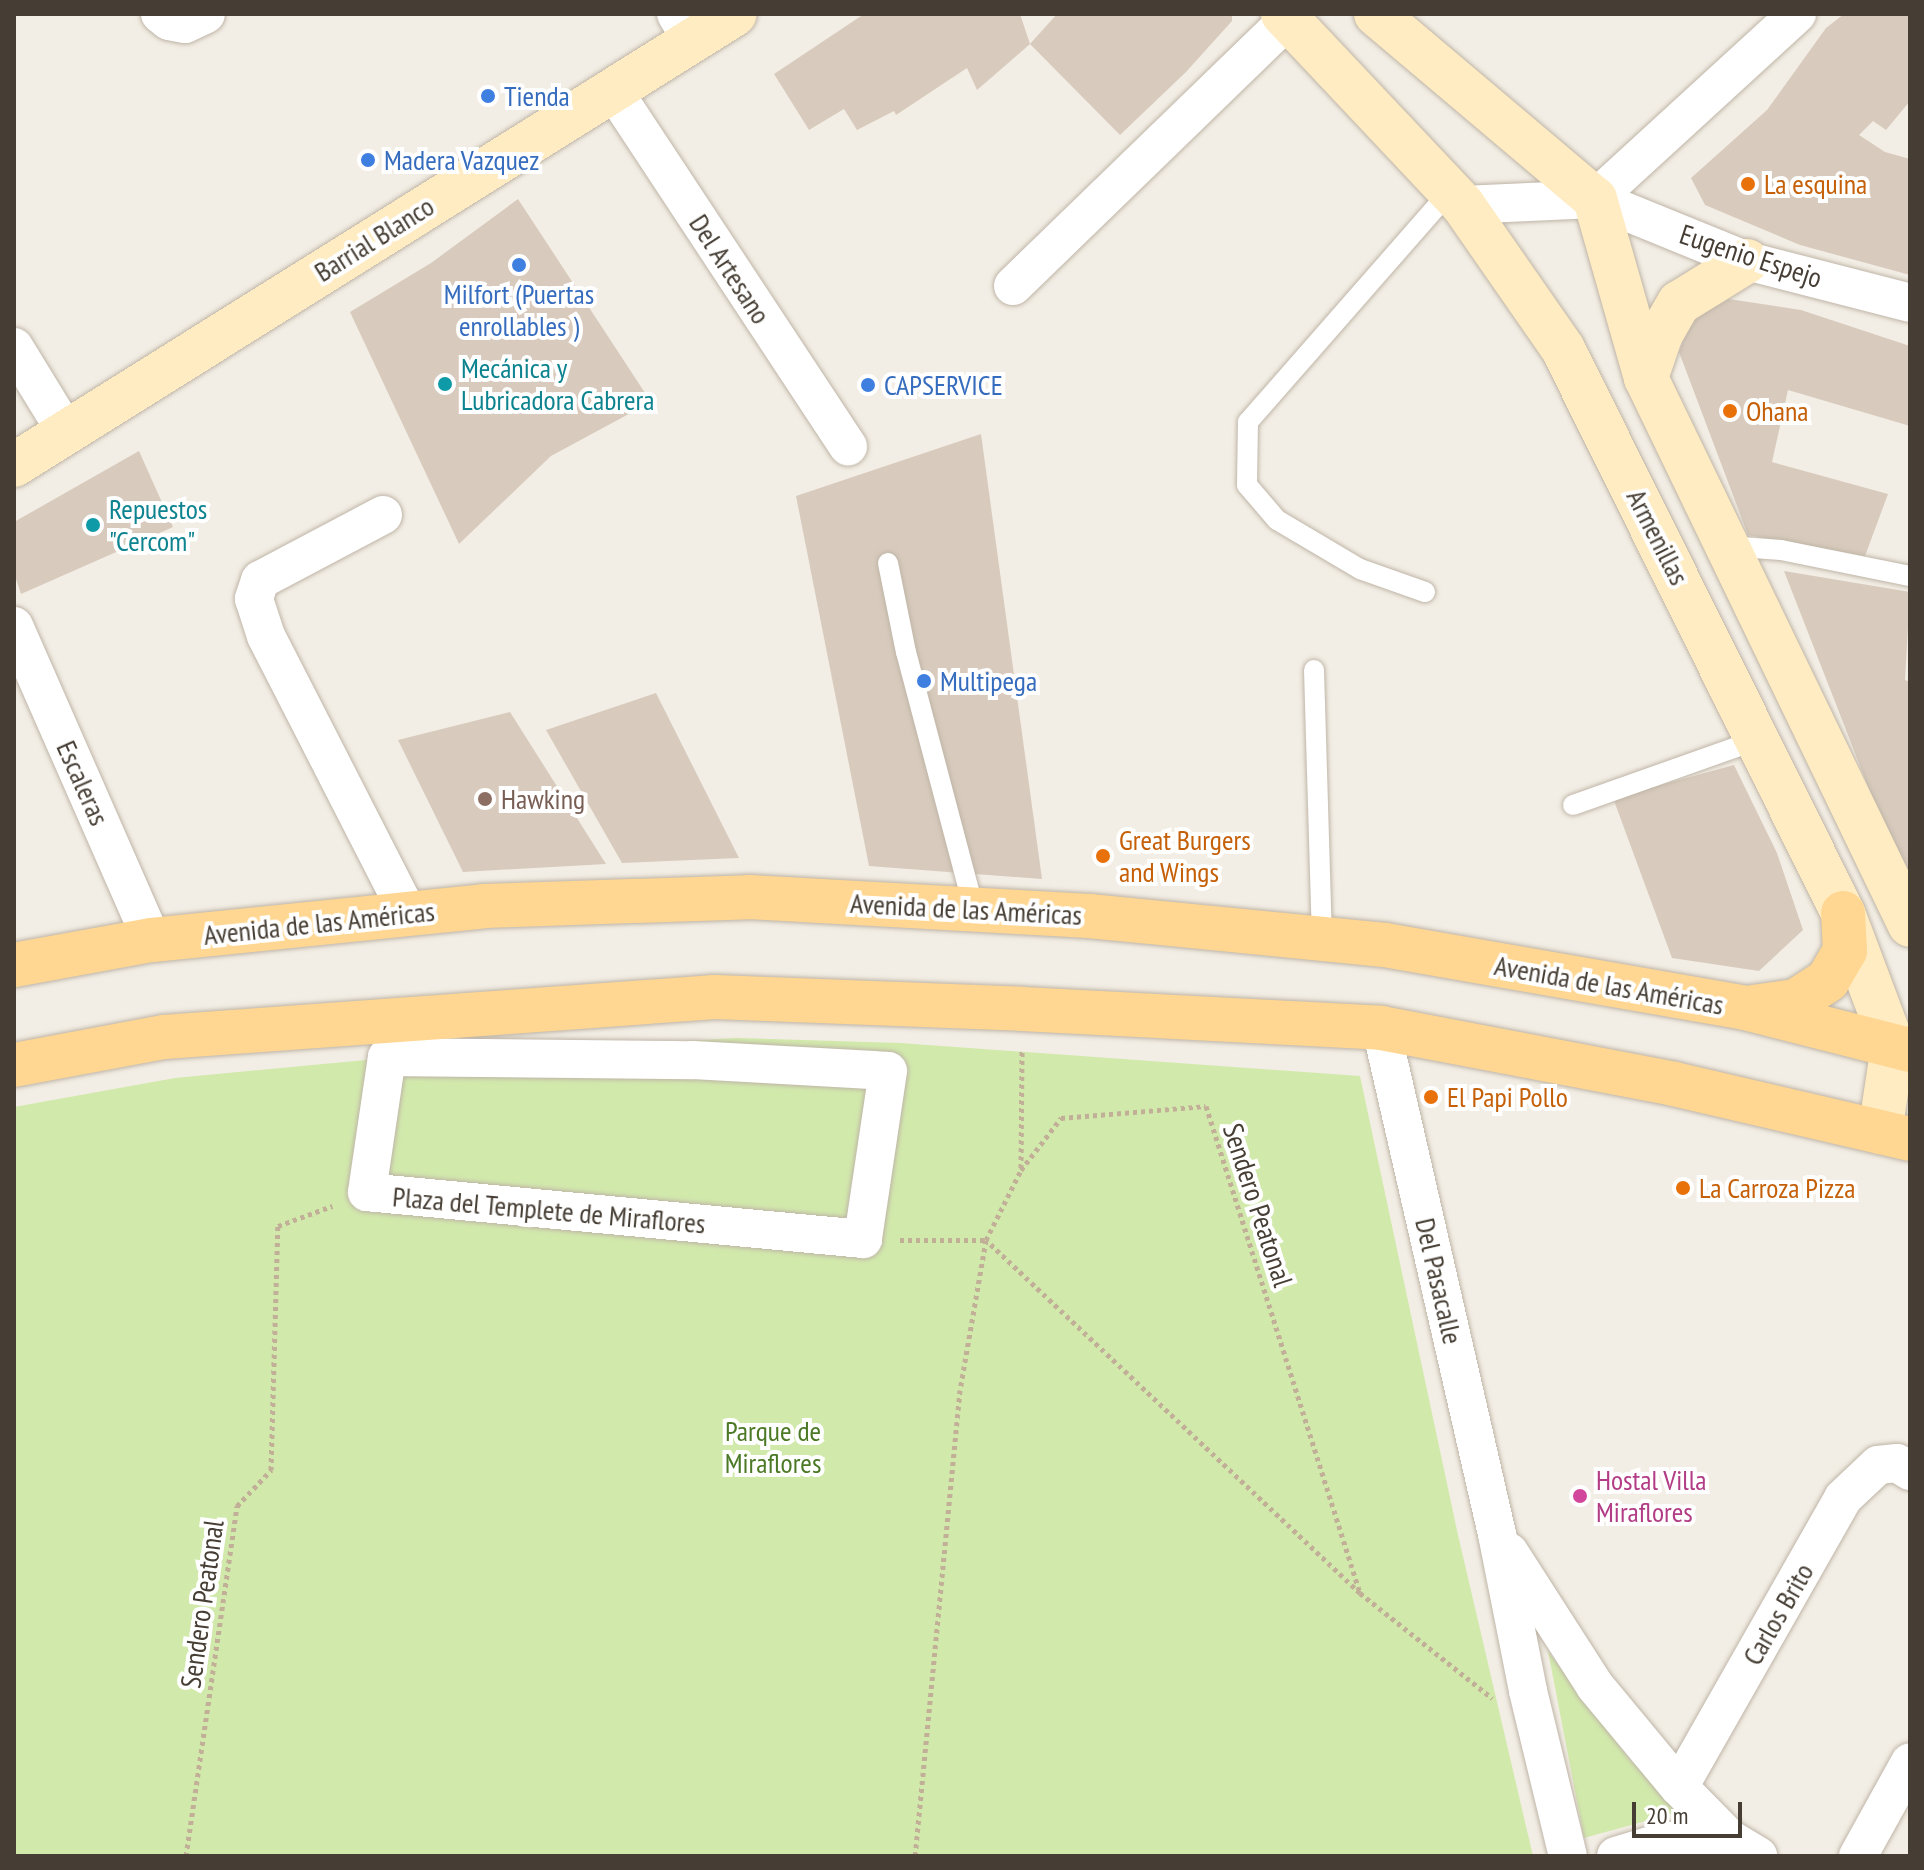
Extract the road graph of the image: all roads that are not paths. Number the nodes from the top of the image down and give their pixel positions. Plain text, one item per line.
1 (160, 14) edge
2 (206, 14) edge
3 (735, 14) edge
4 (1376, 14) edge
5 (1797, 14) edge
6 (1289, 16) edge
7 (683, 26) edge
8 (613, 90) junction
9 (1456, 198) junction
10 (1595, 199) junction
11 (1747, 261) junction
12 (1013, 286) dead end
13 (1910, 303) edge
14 (14, 347) edge
15 (1646, 378) junction
16 (66, 432) junction
17 (848, 447) dead end
18 (14, 465) edge
19 (383, 515) dead end
20 (1728, 546) junction
21 (888, 563) dead end
22 (1910, 576) edge
23 (1425, 592) dead end
24 (14, 626) edge
25 (1314, 670) dead end
26 (1759, 739) junction
27 (1573, 805) dead end
28 (974, 909) junction
29 (408, 913) junction
30 (1843, 913) junction
31 (1910, 925) edge
32 (1322, 939) junction
33 (152, 940) junction
34 (14, 965) edge
35 (1745, 1008) junction
36 (1381, 1028) junction
37 (1902, 1048) edge
38 (14, 1065) edge
39 (1895, 1136) edge
40 (367, 1192) joint
41 (1903, 1467) edge
42 (1497, 1534) junction
43 (1910, 1762) edge
44 (1679, 1787) junction
45 (1744, 1848) edge
46 (1568, 1856) edge
47 (1616, 1856) edge
48 (1858, 1856) edge

1 - 2 street
3 - 7 street, Barrial Blanco
4 - 10 street
5 - 10 street
6 - 9 street, Armenillas
6 - 12 street
7 - 8 street, Barrial Blanco
8 - 16 street, Barrial Blanco
8 - 17 street, Del Artesano
9 - 10 street
9 - 23 lane
9 - 26 street, Armenillas
10 - 11 street, Eugenio Espejo
10 - 15 street, Armenillas
11 - 13 street, Eugenio Espejo
11 - 15 street
14 - 16 street
15 - 20 street, Armenillas
16 - 18 street, Barrial Blanco
19 - 29 street
20 - 22 lane
20 - 31 street, Armenillas
21 - 28 lane
24 - 33 street, Escaleras
25 - 32 lane
26 - 27 lane
26 - 30 street, Armenillas
28 - 29 main road, Avenida de las Américas
28 - 32 main road, Avenida de las Américas
29 - 33 main road, Avenida de las Américas
30 - 35 main road
30 - 37 street, Armenillas
32 - 35 main road, Avenida de las Américas
33 - 34 main road, Avenida de las Américas
35 - 37 main road, Avenida de las Américas
36 - 38 main road
36 - 39 main road
36 - 42 street, Del Pasacalle
37 - 39 street, Armenillas
40 - 40 street, Plaza del Templete de Miraflores
41 - 44 street, Carlos Brito
42 - 44 street, Del Pasacalle
42 - 46 street, Del Pasacalle
43 - 48 street
44 - 45 street, Del Pasacalle
45 - 47 street, Del Pasacalle

